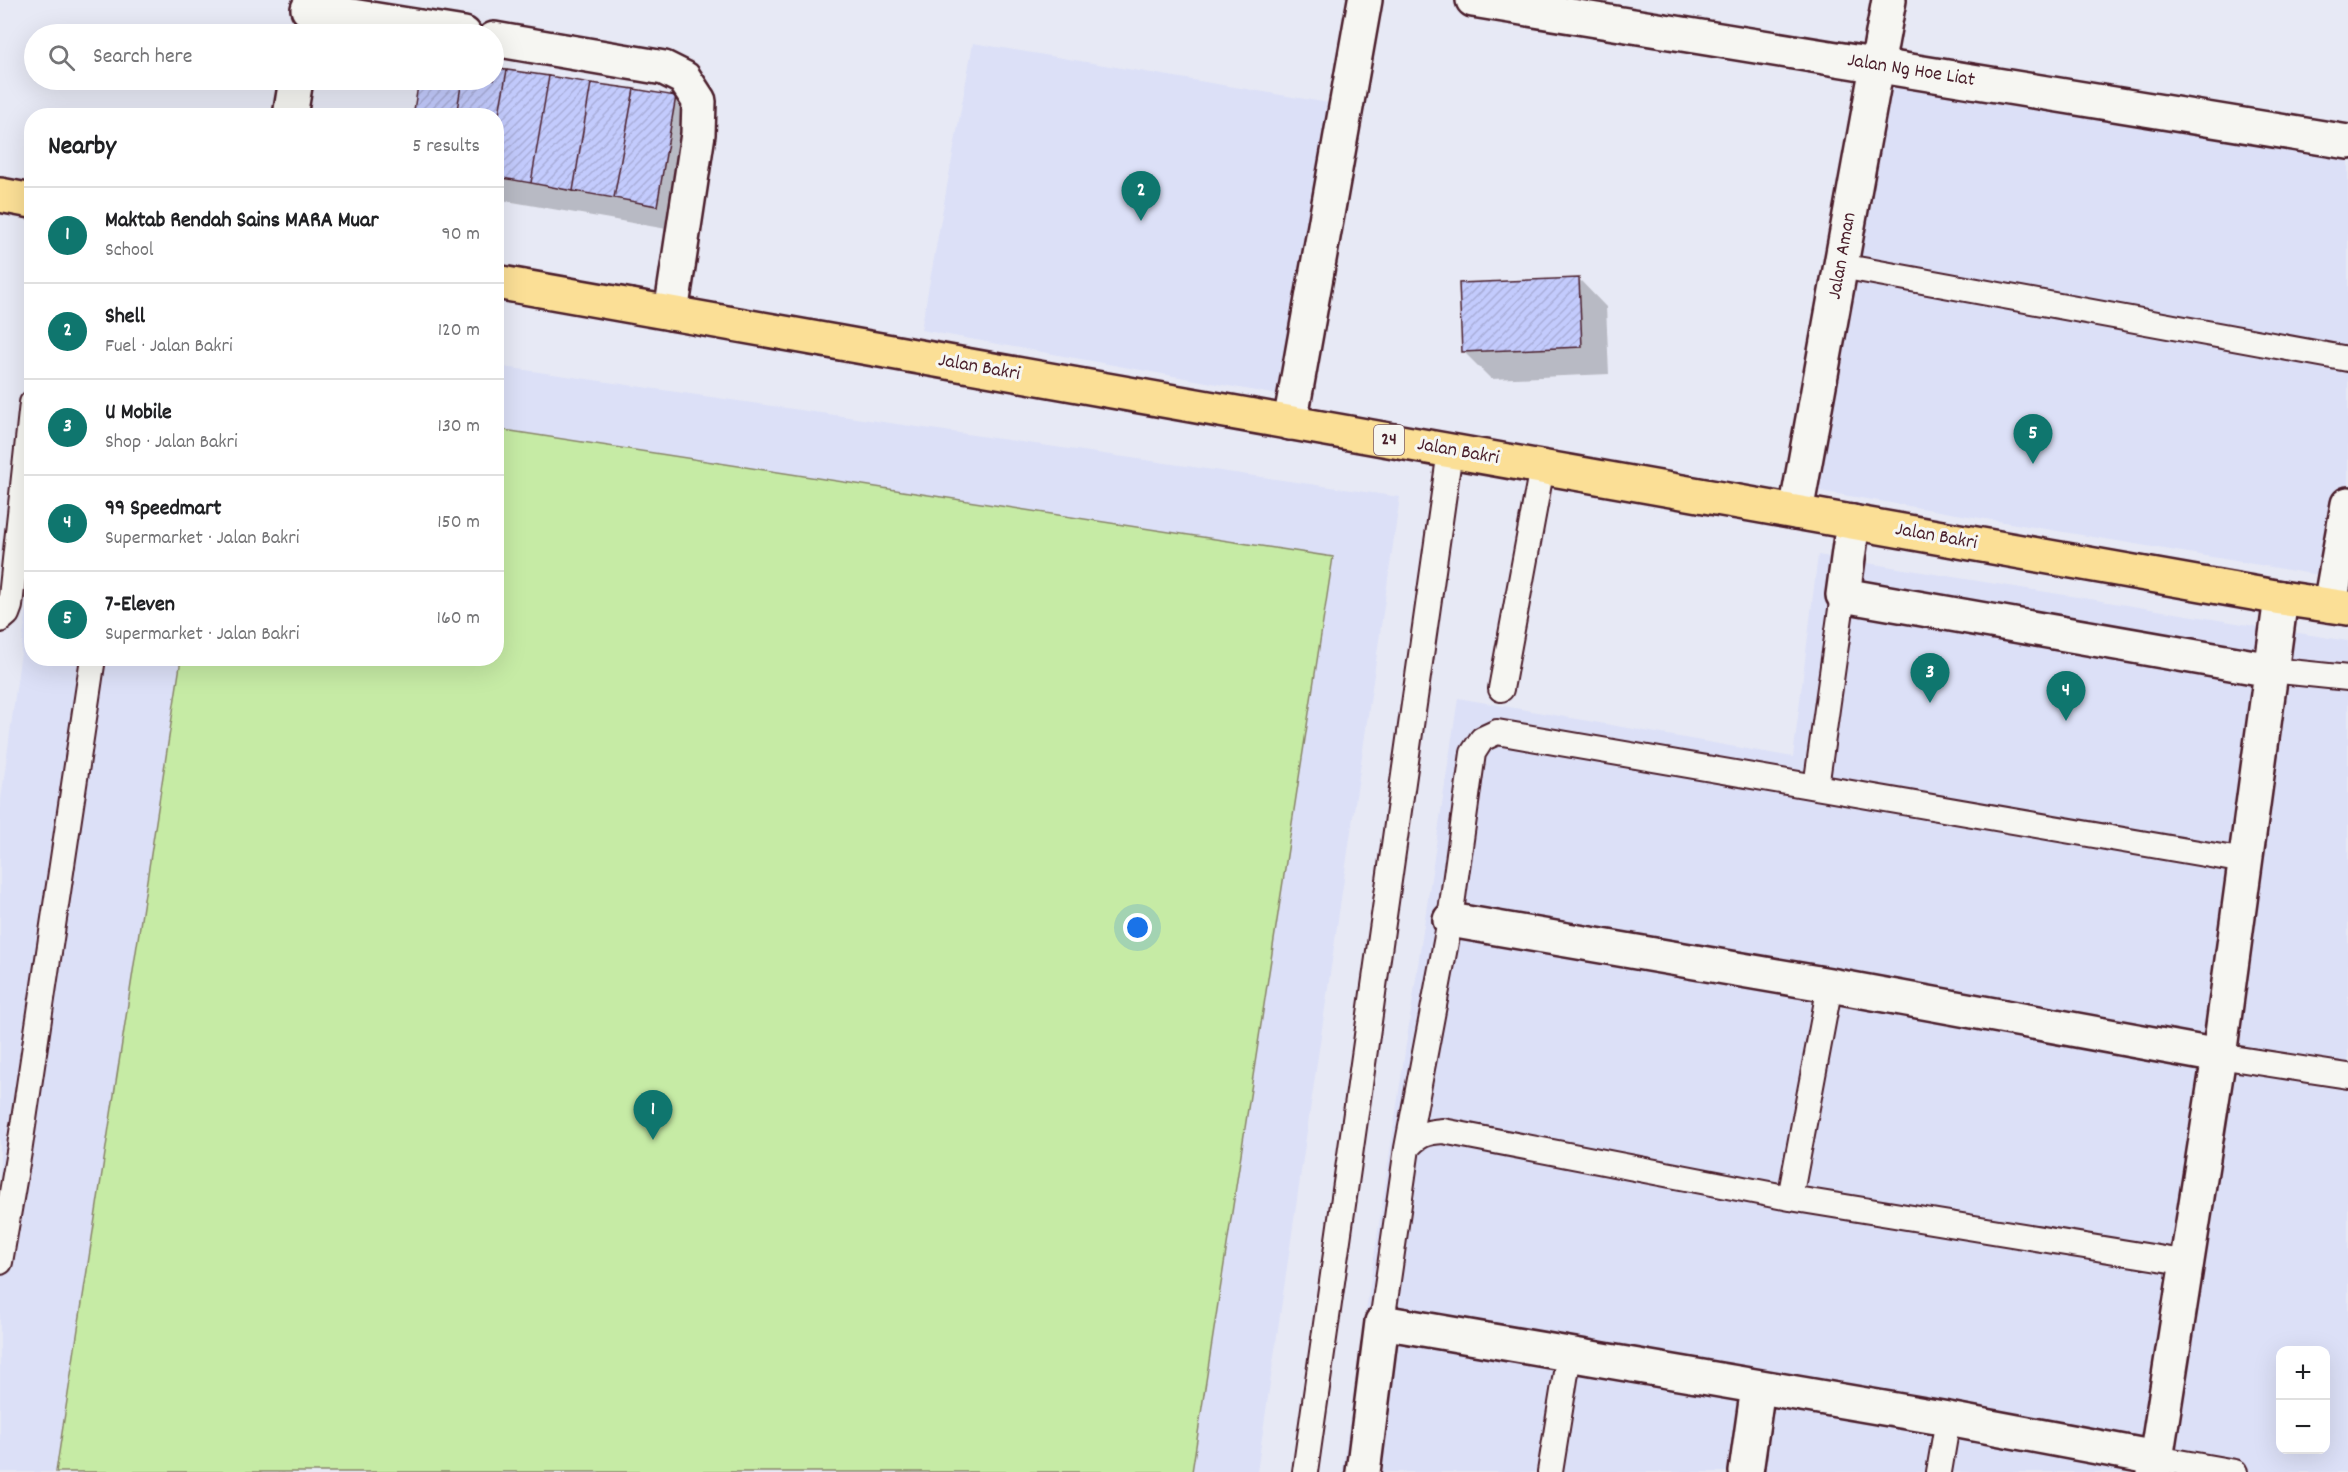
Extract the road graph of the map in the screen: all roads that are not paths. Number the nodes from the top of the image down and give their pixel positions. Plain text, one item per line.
1 (1473, 0) edge
2 (1889, 0) edge
3 (1363, 13) edge
4 (308, 15) edge
5 (382, 24) edge
6 (504, 41) edge
7 (1877, 66) junction
8 (294, 90) edge
9 (291, 108) edge
10 (2348, 142) edge
11 (0, 195) edge
12 (24, 200) edge
13 (1841, 266) junction
14 (504, 283) edge
15 (670, 313) junction
16 (2348, 359) edge
17 (1290, 423) junction
18 (1450, 451) junction
19 (1542, 467) junction
20 (24, 477) edge
21 (2348, 504) edge
22 (1796, 512) junction
23 (1853, 522) junction
24 (1843, 595) junction
25 (2281, 598) junction
26 (2339, 606) edge
27 (0, 620) edge
28 (92, 666) edge
29 (2271, 670) junction
30 (2348, 678) edge
31 (1502, 689) dead end
32 (1816, 787) junction
33 (2245, 861) junction
34 (1450, 920) junction
35 (1830, 985) junction
36 (2219, 1056) junction
37 (2348, 1076) edge
38 (1407, 1148) junction
39 (1790, 1198) junction
40 (0, 1262) edge
41 (2189, 1263) junction
42 (1382, 1322) junction
43 (1569, 1354) junction
44 (1758, 1387) junction
45 (1948, 1419) junction
46 (2155, 1465) edge
47 (1305, 1472) edge
48 (1363, 1472) edge
49 (1550, 1472) edge
50 (1746, 1472) edge
51 (1939, 1472) edge
52 (2235, 1472) edge

1 - 7 street, Jalan Ng Hoe Liat
2 - 7 street, Jalan Aman
3 - 17 street
4 - 5 street
6 - 15 street
7 - 10 street, Jalan Ng Hoe Liat
7 - 13 street, Jalan Aman
8 - 9 street
11 - 12 main road
13 - 16 lane
13 - 22 street, Jalan Aman
14 - 15 main road, Jalan Bakri / 24
15 - 17 main road, Jalan Bakri / 24
17 - 18 main road, Jalan Bakri / 24
18 - 19 main road, Jalan Bakri / 24
18 - 47 lane
19 - 22 main road, Jalan Bakri / 24
19 - 31 lane
20 - 27 lane
21 - 26 street
22 - 23 main road, Jalan Bakri / 24
23 - 24 street
23 - 25 main road, Jalan Bakri / 24
24 - 29 street
24 - 32 lane
25 - 26 main road, Jalan Bakri / 24
25 - 29 street
28 - 40 lane
29 - 30 lane
29 - 33 street
32 - 33 lane
32 - 34 lane
33 - 36 street
34 - 35 street
34 - 38 lane
35 - 36 street
35 - 39 lane
36 - 37 lane
36 - 41 street
38 - 39 lane
38 - 42 lane
39 - 41 lane
41 - 46 street
42 - 43 street
42 - 48 street
43 - 44 street
43 - 49 lane
44 - 45 street
44 - 50 street
45 - 46 street
45 - 51 lane
46 - 52 lane

